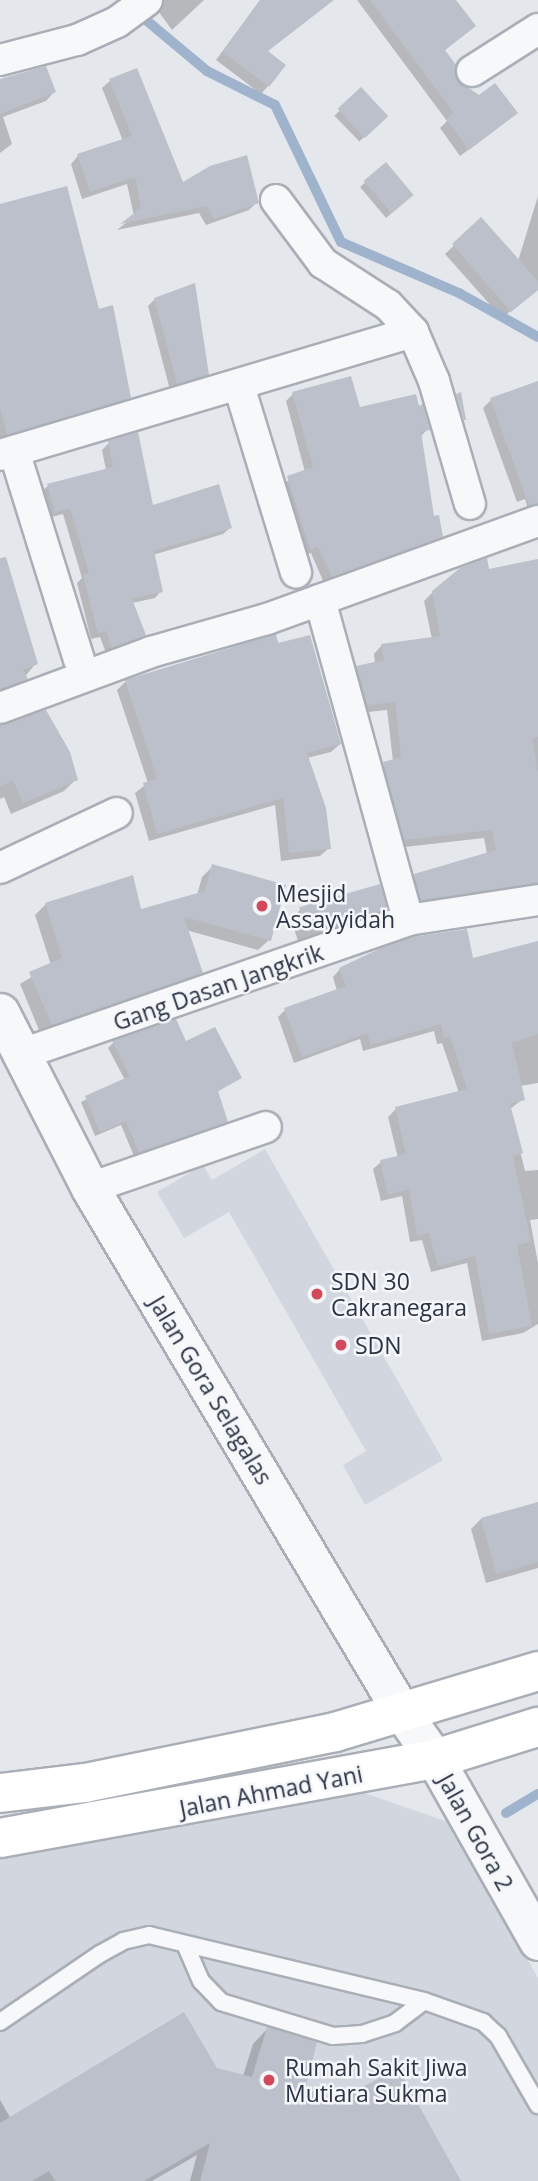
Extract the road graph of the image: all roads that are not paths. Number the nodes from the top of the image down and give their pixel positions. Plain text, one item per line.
1 (147, 0) edge
2 (538, 29) edge
3 (0, 60) edge
4 (472, 71) dead end
5 (276, 200) dead end
6 (413, 332) junction
7 (239, 386) junction
8 (7, 453) edge
9 (470, 504) dead end
10 (538, 521) edge
11 (296, 572) dead end
12 (320, 600) junction
13 (79, 660) dead end
14 (0, 708) edge
15 (117, 813) dead end
16 (0, 867) edge
17 (538, 900) edge
18 (408, 920) junction
19 (0, 1012) edge
20 (13, 1049) edge
21 (266, 1127) dead end
22 (90, 1188) junction
23 (538, 1671) edge
24 (401, 1711) junction
25 (538, 1727) edge
26 (435, 1759) junction
27 (0, 1793) edge
28 (0, 1838) edge
29 (538, 1941) edge
30 (185, 1944) junction
31 (424, 2001) junction
32 (0, 2022) edge
33 (538, 2105) edge

1 - 3 street
2 - 4 street
5 - 6 street
6 - 7 street
6 - 9 street
7 - 8 street
7 - 11 street
8 - 13 street
10 - 12 street
12 - 14 street
12 - 18 street
15 - 16 street
17 - 18 street, Gang Dasan Jangkrik
18 - 20 street, Gang Dasan Jangkrik
19 - 20 street, Jalan Gora Selagalas
20 - 22 street, Jalan Gora Selagalas
21 - 22 street
22 - 24 street, Jalan Gora Selagalas
23 - 24 highway
24 - 26 street, Jalan Gora Selagalas
24 - 27 highway
25 - 26 highway, Jalan Ahmad Yani
26 - 28 highway, Jalan Ahmad Yani
26 - 29 street, Jalan Gora 2
30 - 31 lane
30 - 31 lane
30 - 32 lane
31 - 33 lane

